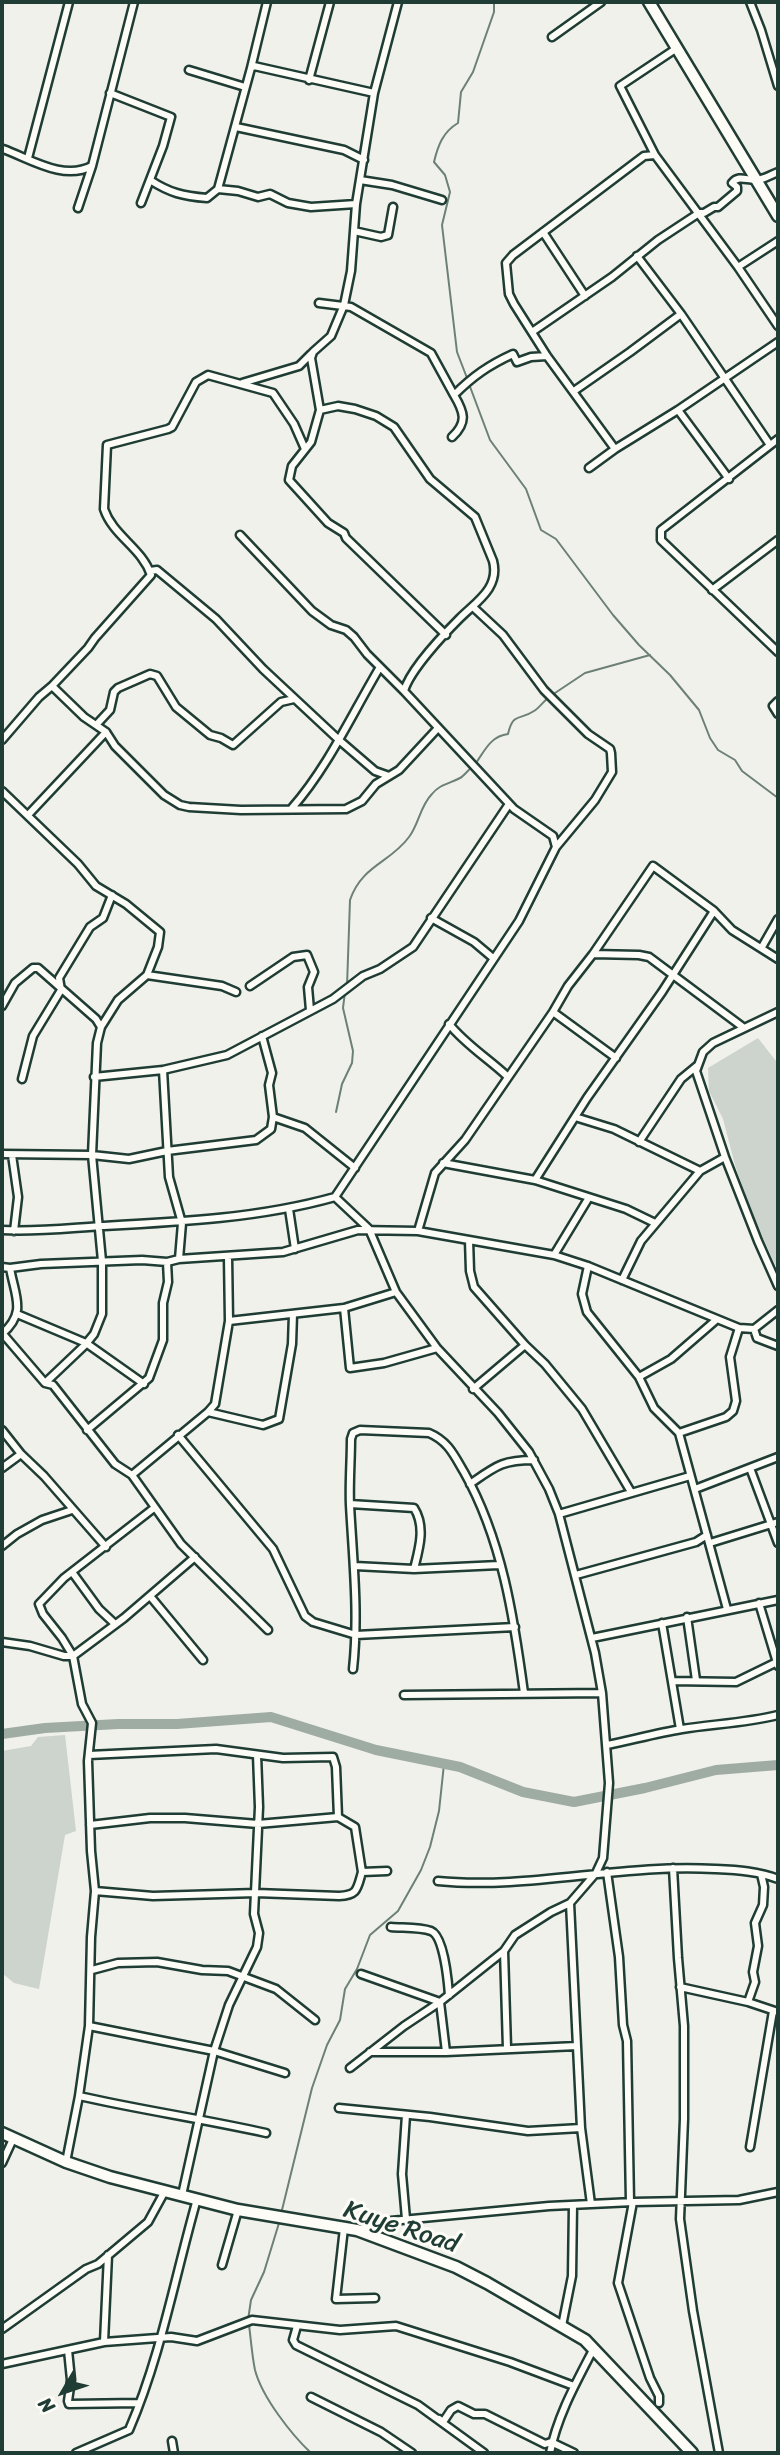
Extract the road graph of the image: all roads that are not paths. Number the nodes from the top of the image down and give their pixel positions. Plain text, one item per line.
1 (69, 2) edge
2 (134, 2) edge
3 (267, 2) edge
4 (330, 2) edge
5 (398, 2) edge
6 (601, 2) edge
7 (649, 2) edge
8 (750, 2) edge
9 (552, 37) dead end
10 (677, 48) junction
11 (251, 68) junction
12 (189, 70) dead end
13 (776, 74) edge
14 (309, 79) junction
15 (778, 86) edge
16 (245, 88) junction
17 (110, 93) junction
18 (374, 93) junction
19 (236, 127) junction
20 (3, 149) edge
21 (655, 155) junction
22 (28, 158) junction
23 (364, 160) junction
24 (92, 166) junction
25 (778, 172) edge
26 (150, 180) junction
27 (360, 180) junction
28 (757, 181) junction
29 (218, 189) junction
30 (442, 200) dead end
31 (141, 203) dead end
32 (356, 204) junction
33 (393, 207) dead end
34 (78, 208) dead end
35 (699, 214) junction
36 (778, 216) edge
37 (354, 231) junction
38 (543, 232) junction
39 (778, 241) edge
40 (637, 256) junction
41 (738, 267) junction
42 (585, 296) junction
43 (319, 303) dead end
44 (344, 305) junction
45 (681, 313) junction
46 (778, 326) edge
47 (532, 332) junction
48 (778, 342) edge
49 (313, 352) junction
50 (547, 356) junction
51 (725, 377) junction
52 (241, 384) junction
53 (574, 391) junction
54 (454, 395) junction
55 (320, 410) junction
56 (678, 411) junction
57 (452, 437) dead end
58 (778, 439) edge
59 (770, 445) junction
60 (305, 449) junction
61 (615, 449) junction
62 (589, 468) dead end
63 (729, 479) junction
64 (240, 534) dead end
65 (778, 540) edge
66 (771, 546) junction
67 (778, 553) edge
68 (150, 570) junction
69 (712, 590) junction
70 (473, 607) junction
71 (446, 635) junction
72 (778, 652) edge
73 (380, 667) junction
74 (52, 686) junction
75 (404, 691) junction
76 (294, 699) junction
77 (778, 701) edge
78 (778, 714) edge
79 (97, 724) junction
80 (438, 729) junction
81 (106, 733) junction
82 (2, 740) edge
83 (339, 740) junction
84 (389, 776) junction
85 (2, 791) edge
86 (509, 804) junction
87 (292, 808) junction
88 (28, 816) junction
89 (556, 847) junction
90 (112, 895) junction
91 (714, 911) junction
92 (431, 918) junction
93 (778, 919) edge
94 (762, 947) junction
95 (593, 954) junction
96 (494, 958) junction
97 (778, 959) edge
98 (673, 973) junction
99 (147, 975) junction
100 (250, 986) dead end
101 (61, 990) junction
102 (236, 992) dead end
103 (2, 1006) edge
104 (310, 1010) junction
105 (553, 1012) junction
106 (778, 1012) edge
107 (449, 1024) junction
108 (101, 1027) junction
109 (744, 1028) junction
110 (262, 1036) junction
111 (616, 1058) junction
112 (698, 1065) junction
113 (163, 1070) junction
114 (94, 1077) junction
115 (508, 1077) junction
116 (22, 1079) dead end
117 (273, 1116) junction
118 (575, 1116) junction
119 (639, 1142) junction
120 (167, 1151) junction
121 (2, 1154) edge
122 (12, 1155) junction
123 (92, 1155) junction
124 (725, 1157) junction
125 (443, 1163) junction
126 (355, 1168) junction
127 (700, 1171) junction
128 (535, 1180) junction
129 (335, 1197) junction
130 (588, 1199) junction
131 (289, 1209) junction
132 (182, 1223) junction
133 (655, 1223) junction
134 (99, 1227) junction
135 (369, 1229) junction
136 (2, 1230) edge
137 (14, 1231) junction
138 (418, 1231) junction
139 (469, 1240) junction
140 (478, 1242) junction
141 (295, 1249) junction
142 (469, 1253) junction
143 (554, 1255) junction
144 (228, 1257) junction
145 (180, 1259) junction
146 (102, 1261) junction
147 (167, 1262) junction
148 (588, 1266) junction
149 (2, 1267) edge
150 (10, 1268) junction
151 (622, 1280) junction
152 (778, 1286) edge
153 (396, 1292) junction
154 (344, 1308) junction
155 (778, 1310) edge
156 (17, 1314) junction
157 (293, 1314) junction
158 (716, 1320) junction
159 (229, 1321) junction
160 (739, 1328) junction
161 (754, 1329) junction
162 (2, 1334) edge
163 (86, 1343) junction
164 (525, 1345) junction
165 (778, 1346) edge
166 (437, 1348) junction
167 (639, 1377) junction
168 (45, 1383) junction
169 (144, 1384) junction
170 (473, 1389) junction
171 (208, 1412) junction
172 (2, 1430) edge
173 (87, 1430) junction
174 (678, 1433) junction
175 (178, 1435) junction
176 (21, 1454) junction
177 (778, 1457) edge
178 (534, 1460) junction
179 (2, 1468) edge
180 (750, 1468) junction
181 (132, 1475) junction
182 (690, 1476) junction
183 (470, 1484) junction
184 (695, 1489) junction
185 (631, 1492) junction
186 (350, 1504) junction
187 (154, 1508) junction
188 (72, 1510) junction
189 (559, 1514) junction
190 (778, 1522) edge
191 (770, 1524) junction
192 (707, 1535) junction
193 (710, 1543) junction
194 (778, 1543) edge
195 (2, 1546) edge
196 (106, 1548) junction
197 (195, 1557) junction
198 (499, 1565) junction
199 (355, 1566) junction
200 (414, 1569) junction
201 (72, 1572) junction
202 (576, 1575) junction
203 (150, 1596) junction
204 (778, 1600) edge
205 (759, 1603) junction
206 (727, 1609) junction
207 (687, 1618) junction
208 (662, 1623) junction
209 (115, 1624) junction
210 (515, 1627) junction
211 (778, 1629) edge
212 (268, 1630) dead end
213 (767, 1631) junction
214 (356, 1635) junction
215 (592, 1638) junction
216 (2, 1642) edge
217 (73, 1656) junction
218 (203, 1660) dead end
219 (778, 1664) edge
220 (353, 1669) dead end
221 (696, 1680) junction
222 (672, 1681) junction
223 (524, 1693) junction
224 (602, 1693) junction
225 (404, 1695) dead end
226 (778, 1715) edge
227 (680, 1729) junction
228 (607, 1745) junction
229 (89, 1755) junction
230 (257, 1755) junction
231 (338, 1817) junction
232 (258, 1824) junction
233 (90, 1825) junction
234 (673, 1868) junction
235 (387, 1871) dead end
236 (362, 1872) junction
237 (607, 1872) junction
238 (596, 1873) junction
239 (761, 1874) junction
240 (778, 1880) edge
241 (438, 1881) dead end
242 (95, 1891) junction
243 (257, 1893) junction
244 (570, 1903) junction
245 (391, 1927) dead end
246 (503, 1951) junction
247 (92, 1970) junction
248 (361, 1974) dead end
249 (244, 1975) junction
250 (680, 1987) junction
251 (449, 1995) junction
252 (440, 2002) junction
253 (748, 2002) junction
254 (776, 2012) edge
255 (315, 2020) dead end
256 (89, 2026) junction
257 (577, 2046) junction
258 (507, 2048) junction
259 (214, 2051) junction
260 (370, 2052) junction
261 (446, 2052) junction
262 (350, 2068) dead end
263 (285, 2073) dead end
264 (79, 2096) junction
265 (339, 2108) dead end
266 (405, 2115) junction
267 (200, 2118) junction
268 (582, 2128) junction
269 (2, 2133) edge
270 (265, 2133) dead end
271 (13, 2139) junction
272 (750, 2147) dead end
273 (66, 2162) junction
274 (2, 2163) edge
275 (166, 2191) junction
276 (778, 2192) edge
277 (182, 2195) junction
278 (197, 2199) junction
279 (632, 2202) junction
280 (682, 2202) junction
281 (591, 2204) junction
282 (573, 2205) junction
283 (238, 2210) junction
284 (406, 2220) junction
285 (344, 2228) junction
286 (357, 2230) junction
287 (108, 2255) junction
288 (222, 2265) dead end
289 (375, 2298) dead end
290 (296, 2326) junction
291 (562, 2326) junction
292 (2, 2329) edge
293 (160, 2338) junction
294 (104, 2342) junction
295 (594, 2348) junction
296 (68, 2350) junction
297 (2, 2364) edge
298 (574, 2386) junction
299 (311, 2397) dead end
300 (139, 2403) junction
301 (659, 2403) dead end
302 (431, 2414) junction
303 (172, 2441) dead end
304 (551, 2442) junction
305 (76, 2453) edge
306 (174, 2453) edge
307 (412, 2453) edge
308 (484, 2453) edge
309 (550, 2453) edge
310 (574, 2453) edge
311 (692, 2453) edge
312 (719, 2453) edge

1 - 22 street
2 - 17 street
3 - 11 street
4 - 14 street
5 - 18 street
6 - 9 street
7 - 10 street
8 - 13 street
10 - 21 street
10 - 28 street
11 - 14 street
11 - 16 street
12 - 16 street
13 - 15 street
14 - 18 street
16 - 19 street
17 - 24 street
17 - 26 street
18 - 23 street
19 - 23 street
19 - 29 street
20 - 22 street
21 - 35 street
21 - 38 street
22 - 24 street
23 - 27 street
24 - 34 street
25 - 28 street
26 - 29 street
26 - 31 street
27 - 30 street
27 - 32 street
28 - 35 street
28 - 36 street
29 - 32 street
32 - 37 street
33 - 37 street
35 - 40 street
35 - 41 street
37 - 44 street
38 - 42 street
38 - 47 street
39 - 41 street
40 - 42 street
40 - 45 street
41 - 46 street
42 - 47 street
43 - 44 street
44 - 49 street
44 - 54 street
45 - 51 street
45 - 53 street
47 - 50 street
48 - 51 street
49 - 52 street
49 - 55 street
50 - 53 street
50 - 54 street
51 - 56 street
51 - 59 street
52 - 60 street
52 - 68 street
53 - 61 street
54 - 57 street
55 - 60 street
55 - 70 street
56 - 61 street
56 - 63 street
58 - 59 street
59 - 63 street
60 - 71 street
61 - 62 street
63 - 69 street
64 - 73 street
65 - 66 street
66 - 67 street
66 - 69 street
68 - 74 street
68 - 76 street
69 - 72 street
70 - 71 street
70 - 89 street
71 - 75 street
73 - 75 street
73 - 83 street
74 - 79 street
74 - 82 street
75 - 80 street
76 - 79 street
76 - 83 street
77 - 78 street
79 - 81 street
80 - 84 street
80 - 86 street
81 - 87 street
81 - 88 street
83 - 84 street
83 - 87 street
84 - 87 street
85 - 88 street
86 - 89 street
86 - 92 street
88 - 90 street
89 - 96 street
90 - 99 street
90 - 101 street
91 - 94 street
91 - 95 street
91 - 98 street
92 - 96 street
92 - 104 street
93 - 94 street
94 - 97 street
95 - 98 street
95 - 105 street
96 - 107 street
98 - 109 street
98 - 111 street
99 - 102 street
99 - 108 street
100 - 104 street
101 - 103 street
101 - 108 street
101 - 116 street
104 - 110 street
105 - 111 street
105 - 115 street
106 - 109 street
107 - 115 street
107 - 126 street
108 - 114 street
109 - 112 street
110 - 113 street
110 - 117 street
111 - 118 street
112 - 119 street
112 - 124 street
113 - 114 street
113 - 120 street
114 - 123 street
115 - 125 street
117 - 120 street
117 - 126 street
118 - 119 street
118 - 128 street
119 - 127 street
120 - 123 street
120 - 132 street
121 - 122 street
122 - 123 street
122 - 137 street
123 - 134 street
124 - 127 street
124 - 152 street
125 - 128 street
125 - 138 street
126 - 129 street
127 - 133 street
128 - 130 street
129 - 131 street
129 - 135 street
130 - 133 street
130 - 143 street
131 - 132 street
131 - 141 street
132 - 134 street
132 - 145 street
133 - 151 street
134 - 137 street
134 - 146 street
135 - 138 street
135 - 141 street
135 - 153 street
136 - 137 street
138 - 139 street
139 - 140 street
139 - 142 street
140 - 142 street
140 - 143 street
141 - 144 street
142 - 164 street
143 - 148 street
144 - 145 street
144 - 159 street
145 - 147 street
146 - 147 street
146 - 150 street
146 - 163 street
147 - 169 street
148 - 151 street
148 - 167 street
149 - 150 street
150 - 156 street
151 - 158 street
153 - 154 street
153 - 166 street
154 - 157 street
154 - 166 street
155 - 161 street
156 - 162 street
156 - 163 street
157 - 159 street
157 - 171 street
158 - 160 street
158 - 167 street
159 - 171 street
160 - 161 street
160 - 174 street
161 - 165 street
162 - 168 street
163 - 168 street
163 - 169 street
164 - 170 street
164 - 185 street
166 - 170 street
167 - 174 street
168 - 173 street
169 - 173 street
170 - 178 street
171 - 175 street
172 - 176 street
173 - 181 street
174 - 182 street
175 - 181 street
175 - 214 street
176 - 179 street
176 - 188 street
177 - 180 street
178 - 183 street
178 - 189 street
180 - 184 street
180 - 191 street
181 - 187 street
182 - 184 street
182 - 185 street
183 - 186 street
183 - 198 street
184 - 192 street
185 - 189 street
186 - 199 street
186 - 200 street
187 - 196 street
187 - 197 street
188 - 195 street
188 - 196 street
189 - 202 street
190 - 191 street
191 - 193 street
191 - 194 street
192 - 193 street
192 - 202 street
193 - 206 street
196 - 201 street
197 - 203 street
197 - 212 street
198 - 200 street
198 - 210 street
199 - 200 street
199 - 214 street
201 - 209 street
201 - 217 street
202 - 215 street
203 - 209 street
203 - 218 street
204 - 205 street
205 - 206 street
205 - 213 street
206 - 207 street
207 - 208 street
207 - 221 street
208 - 215 street
208 - 222 street
209 - 217 street
210 - 214 street
210 - 223 street
211 - 213 street
213 - 219 street
214 - 220 street
215 - 224 street
216 - 217 street
217 - 229 street
219 - 221 street
221 - 222 street
222 - 227 street
223 - 224 street
223 - 225 street
224 - 228 street
226 - 227 street
227 - 228 street
228 - 238 street
229 - 230 street
229 - 233 street
230 - 231 street
230 - 232 street
231 - 232 street
231 - 236 street
232 - 233 street
232 - 243 street
233 - 242 street
234 - 237 street
234 - 239 street
234 - 250 street
235 - 236 street
236 - 243 street
237 - 238 street
237 - 279 street
238 - 241 street
238 - 244 street
239 - 240 street
239 - 253 street
242 - 243 street
242 - 247 street
243 - 249 street
244 - 246 street
244 - 257 street
245 - 251 street
246 - 251 street
246 - 258 street
247 - 249 street
247 - 256 street
248 - 252 street
249 - 255 street
249 - 259 street
250 - 253 street
250 - 280 street
251 - 252 street
252 - 260 street
252 - 261 street
253 - 254 street
254 - 272 street
256 - 259 street
256 - 264 street
257 - 258 street
257 - 268 street
258 - 261 street
259 - 263 street
259 - 267 street
260 - 261 street
260 - 262 street
264 - 267 street
264 - 273 street
265 - 266 street
266 - 268 street
266 - 284 street
267 - 270 street
267 - 277 street
268 - 281 street
269 - 271 street, Kuye Road
271 - 273 street, Kuye Road
271 - 274 street
273 - 275 street, Kuye Road
275 - 277 street, Kuye Road
275 - 287 street
276 - 280 street
277 - 278 street, Kuye Road
278 - 283 street, Kuye Road
278 - 293 street
279 - 280 street
279 - 281 street
279 - 301 street
280 - 312 street
281 - 282 street
282 - 284 street
282 - 291 street
283 - 285 street, Kuye Road
283 - 288 street
284 - 286 street
285 - 286 street, Kuye Road
285 - 289 street
286 - 291 street, Kuye Road
287 - 292 street
287 - 294 street
290 - 293 street
290 - 298 street
290 - 302 street
291 - 295 street, Kuye Road
293 - 294 street
293 - 300 street
294 - 296 street
295 - 298 street
295 - 311 street, Kuye Road
296 - 297 street
296 - 300 street
298 - 304 street
299 - 307 street
300 - 305 street
302 - 304 street
302 - 308 street
303 - 306 street
304 - 309 street
304 - 310 street

